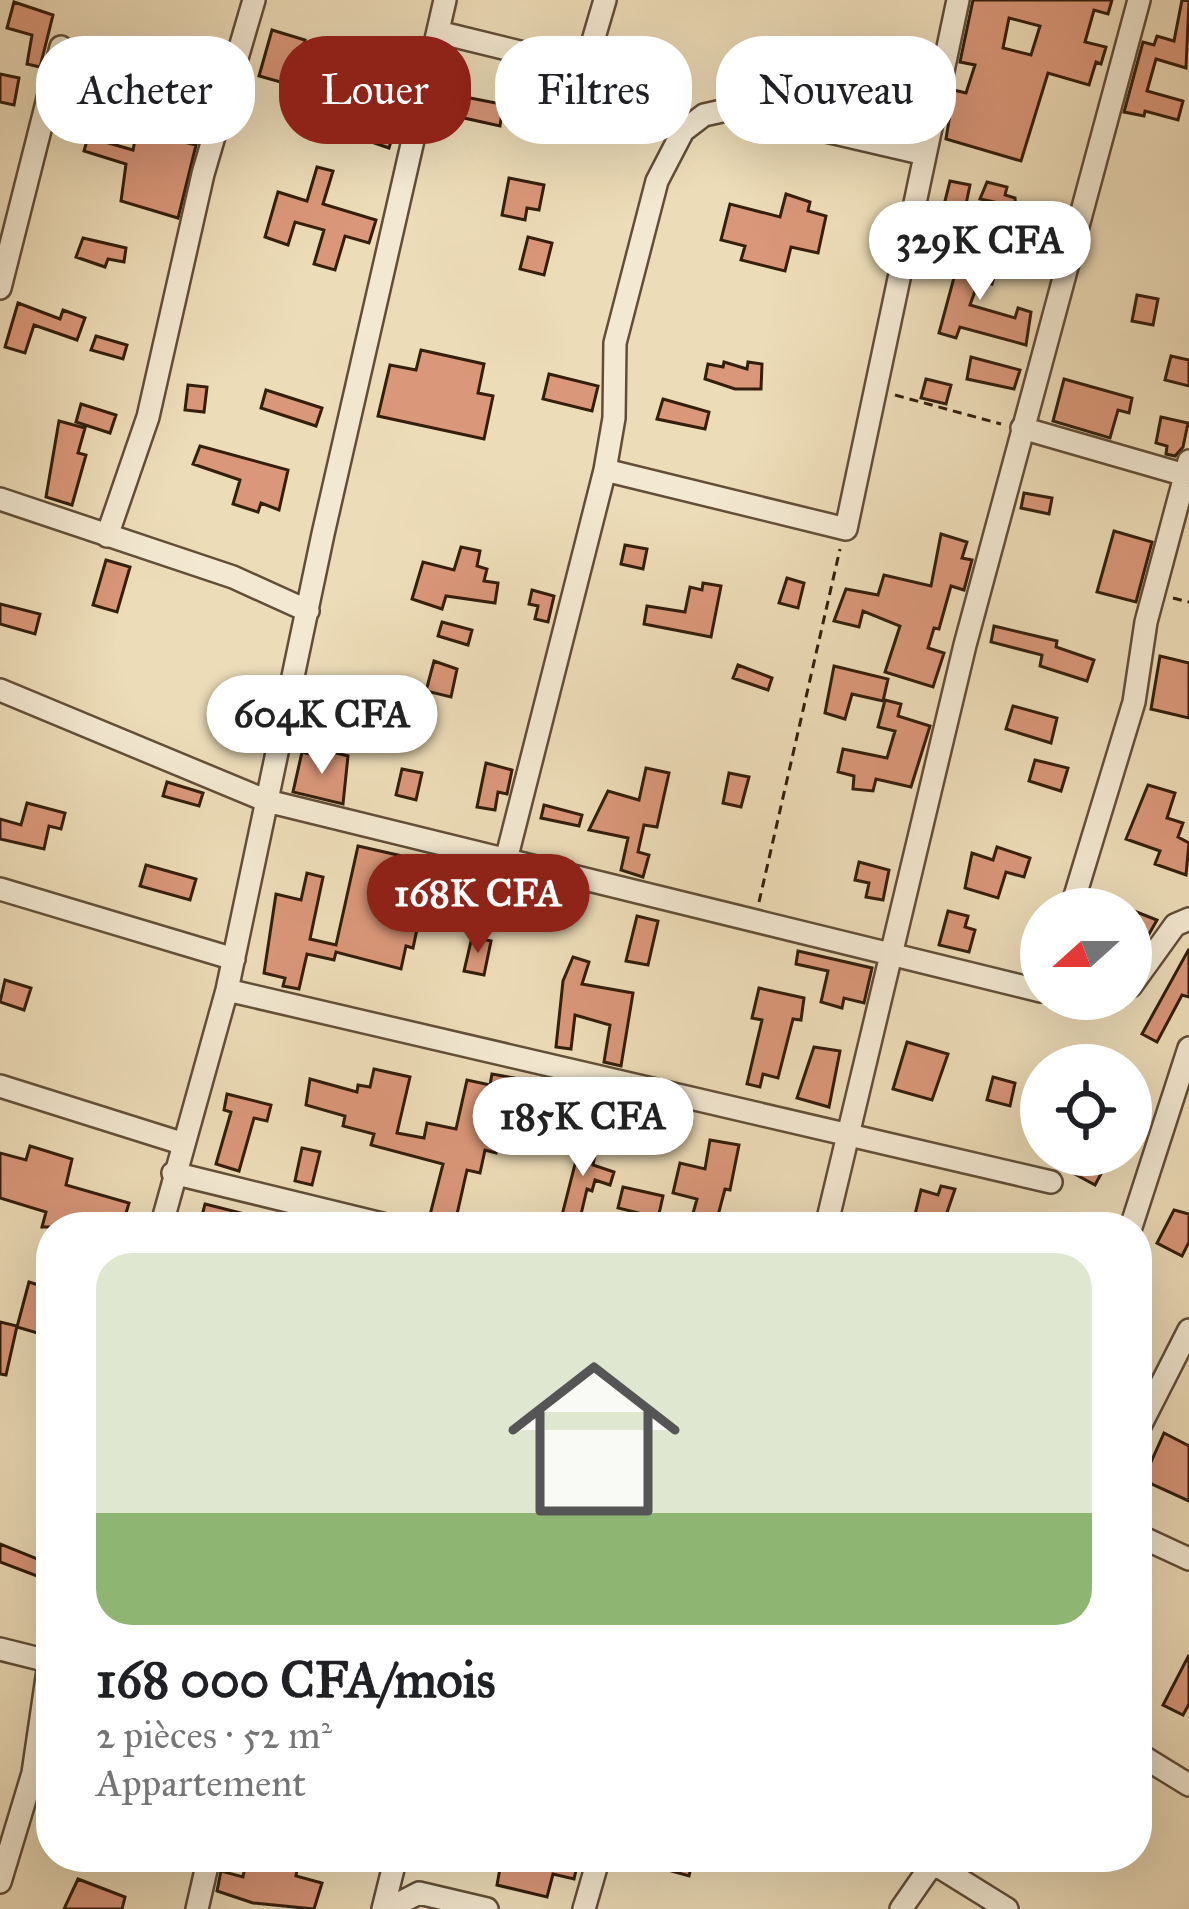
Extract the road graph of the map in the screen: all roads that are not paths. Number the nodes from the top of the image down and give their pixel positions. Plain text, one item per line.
1 (254, 0) edge
2 (445, 0) edge
3 (605, 0) edge
4 (958, 0) edge
5 (1139, 0) edge
6 (437, 32) junction
7 (594, 36) edge
8 (495, 46) edge
9 (692, 124) edge
10 (36, 144) edge
11 (676, 144) edge
12 (925, 154) junction
13 (0, 288) edge
14 (1022, 428) junction
15 (1187, 468) edge
16 (605, 470) junction
17 (0, 499) edge
18 (107, 536) junction
19 (308, 611) junction
20 (0, 690) edge
21 (268, 801) junction
22 (506, 860) junction
23 (1077, 888) edge
24 (0, 889) edge
25 (1189, 919) edge
26 (889, 955) junction
27 (1152, 957) edge
28 (234, 958) junction
29 (1020, 986) edge
30 (227, 990) junction
31 (1189, 1048) edge
32 (0, 1086) edge
33 (844, 1137) junction
34 (181, 1143) junction
35 (173, 1172) junction
36 (1051, 1182) dead end
37 (164, 1212) edge
38 (334, 1212) edge
39 (829, 1212) edge
40 (1136, 1212) edge
41 (1189, 1330) edge
42 (1152, 1403) edge
43 (1152, 1542) edge
44 (1189, 1559) edge
45 (0, 1649) edge
46 (36, 1654) edge
47 (36, 1752) edge
48 (1152, 1762) edge
49 (1189, 1785) edge
50 (206, 1872) edge
51 (393, 1872) edge
52 (595, 1872) edge
53 (924, 1872) edge
54 (950, 1872) edge
55 (0, 1882) edge
56 (197, 1909) edge
57 (385, 1909) edge
58 (487, 1909) edge
59 (584, 1909) edge
60 (901, 1909) edge
61 (1007, 1909) edge

1 - 18 street
2 - 6 street
3 - 7 street
4 - 12 street
5 - 14 street
6 - 8 street
6 - 19 street
9 - 12 street
10 - 13 street
11 - 16 street
12 - 16 street
14 - 15 street
14 - 26 street
15 - 23 street
16 - 22 street
17 - 18 street
18 - 19 street
19 - 21 street
20 - 21 street
21 - 22 street
21 - 28 street
22 - 26 street
24 - 28 street
25 - 27 street
26 - 29 street
26 - 33 street
28 - 30 street
30 - 33 street
30 - 34 street
31 - 40 street
32 - 34 street
33 - 36 street
33 - 39 street
34 - 35 street
35 - 37 street
35 - 38 street
41 - 42 street
43 - 44 street
45 - 46 street
47 - 55 street
48 - 49 street
50 - 56 street
51 - 57 street
52 - 59 street
53 - 60 street
54 - 61 street
57 - 58 street

